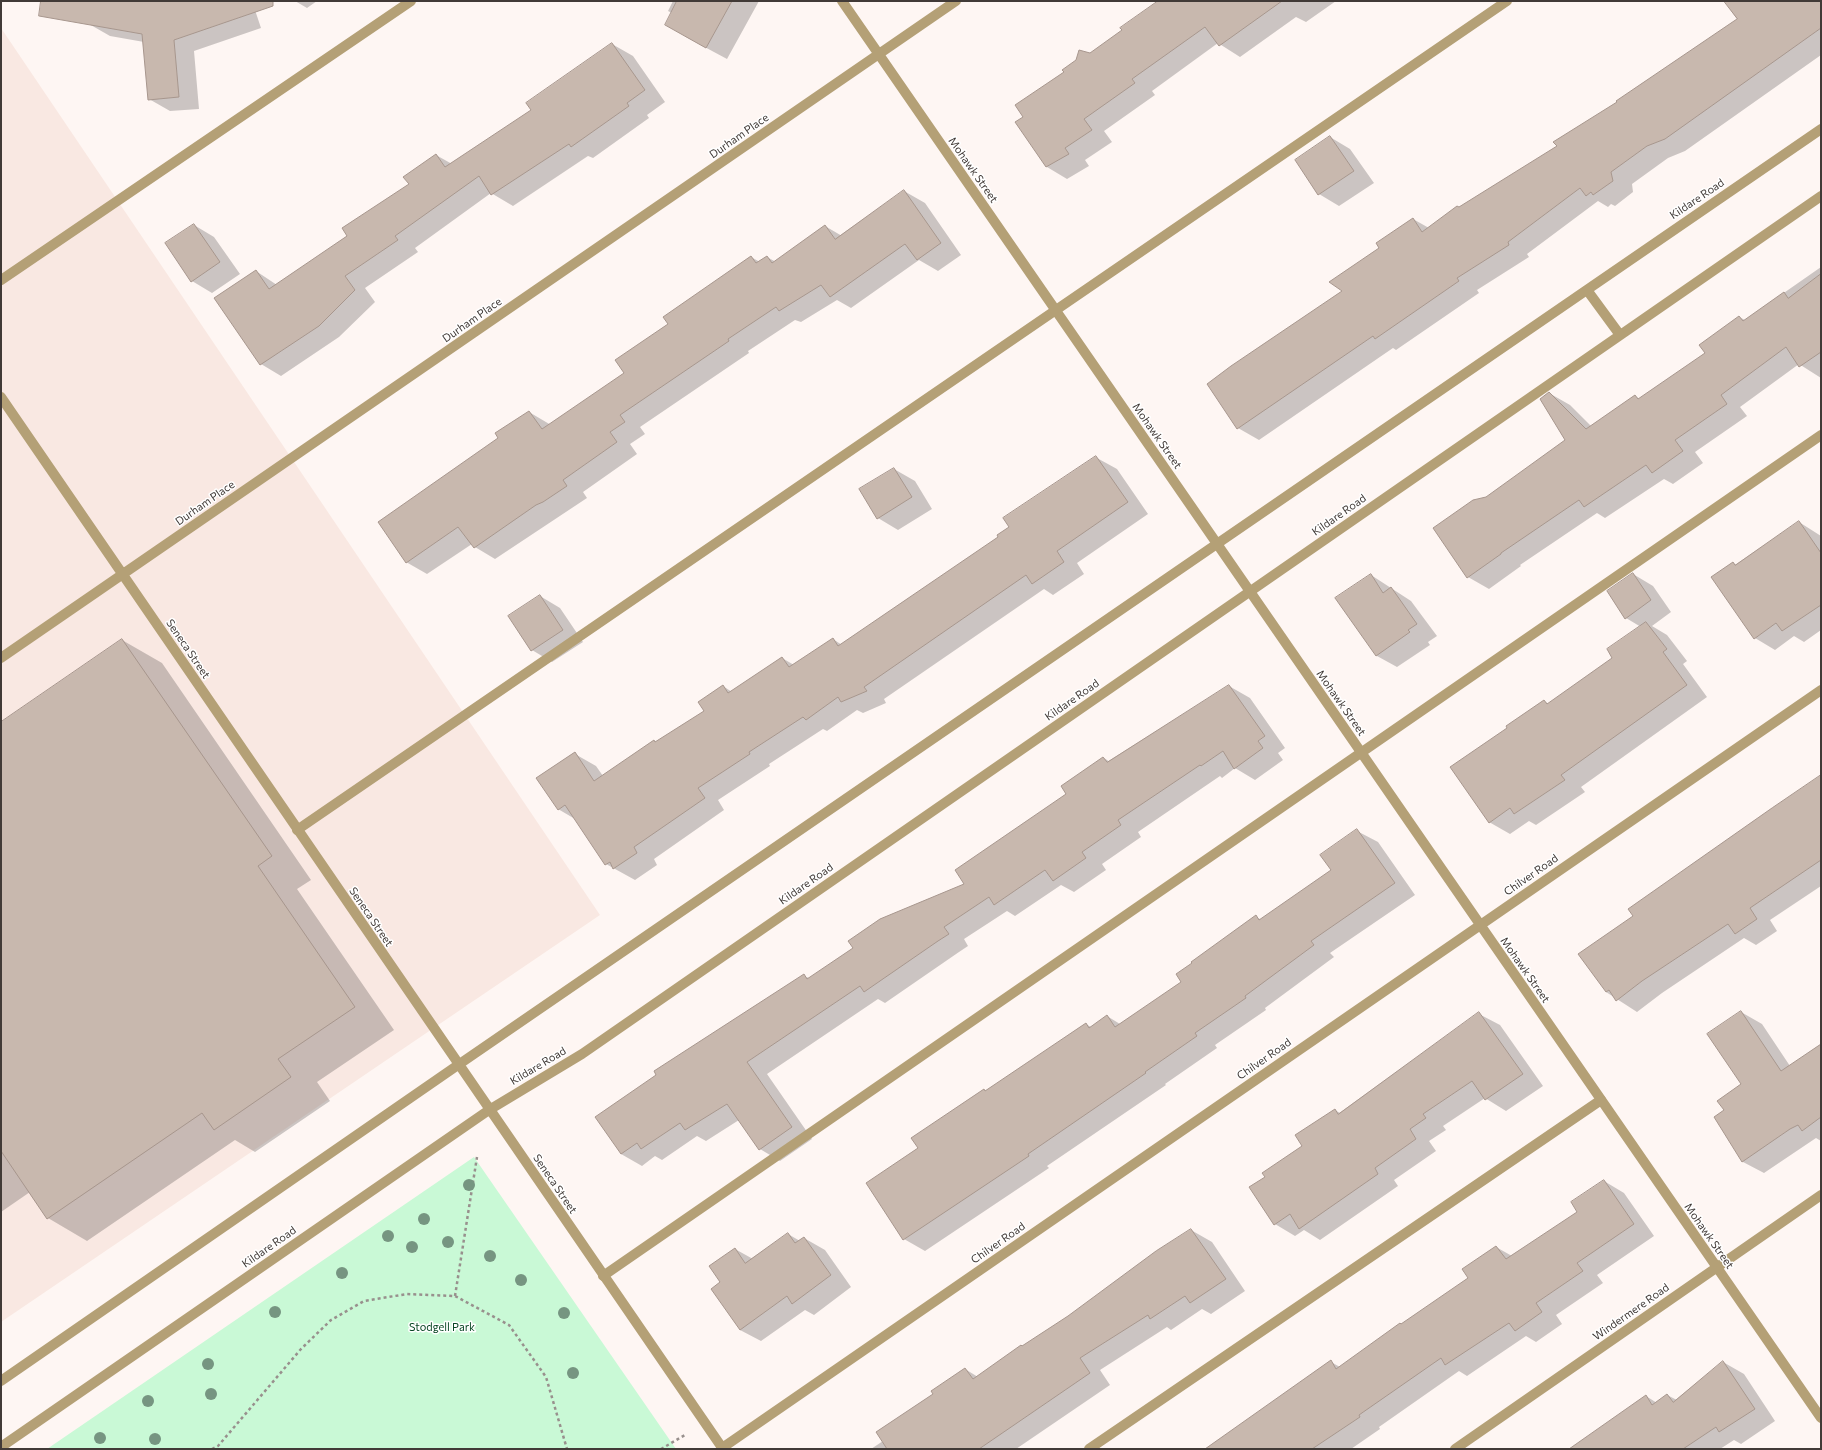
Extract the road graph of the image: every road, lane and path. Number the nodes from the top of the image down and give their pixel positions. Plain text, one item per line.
1 (411, 1) edge
2 (842, 1) edge
3 (956, 1) edge
4 (1507, 1) edge
5 (879, 54) junction
6 (1821, 129) edge
7 (1821, 196) edge
8 (1, 280) edge
9 (1587, 290) junction
10 (1056, 310) junction
11 (1620, 335) junction
12 (1, 397) edge
13 (1821, 435) edge
14 (1217, 544) junction
15 (122, 574) junction
16 (1250, 592) junction
17 (1, 658) edge
18 (1821, 690) edge
19 (1361, 752) junction
20 (297, 830) junction
21 (1480, 925) junction
22 (458, 1064) junction
23 (1601, 1100) junction
24 (489, 1110) junction
25 (477, 1157) dead end
26 (1821, 1195) edge
27 (1717, 1268) junction
28 (603, 1276) junction
29 (455, 1296) junction
30 (1, 1381) edge
31 (1821, 1418) edge
32 (686, 1435) dead end
33 (1, 1447) edge
34 (722, 1448) edge
35 (212, 1449) edge
36 (567, 1449) edge
37 (661, 1449) edge
38 (1090, 1449) edge
39 (1455, 1449) edge

1 - 8 street
2 - 5 street, Mohawk Street
3 - 5 street, Durham Place
4 - 10 street
5 - 10 street, Mohawk Street
5 - 15 street, Durham Place
6 - 9 street, Kildare Road
7 - 11 street, Kildare Road
9 - 11 street
9 - 14 street, Kildare Road
10 - 14 street, Mohawk Street
10 - 20 street
11 - 16 street, Kildare Road
12 - 15 street, Seneca Street
13 - 19 street
14 - 16 street, Mohawk Street
14 - 22 street, Kildare Road
15 - 17 street, Durham Place
15 - 20 street, Seneca Street
16 - 19 street, Mohawk Street
16 - 24 street, Kildare Road
18 - 21 street, Chilver Road
19 - 21 street, Mohawk Street
19 - 28 street
20 - 22 street, Seneca Street
21 - 23 street, Mohawk Street
21 - 34 street, Chilver Road
22 - 24 street, Seneca Street
22 - 30 street, Kildare Road
23 - 27 street, Mohawk Street
23 - 38 street
24 - 28 street, Seneca Street
24 - 33 street, Kildare Road
25 - 29 path
26 - 27 street, Windermere Road
27 - 31 street, Mohawk Street
27 - 39 street, Windermere Road
28 - 34 street, Seneca Street
29 - 35 path
29 - 36 path
32 - 37 path

